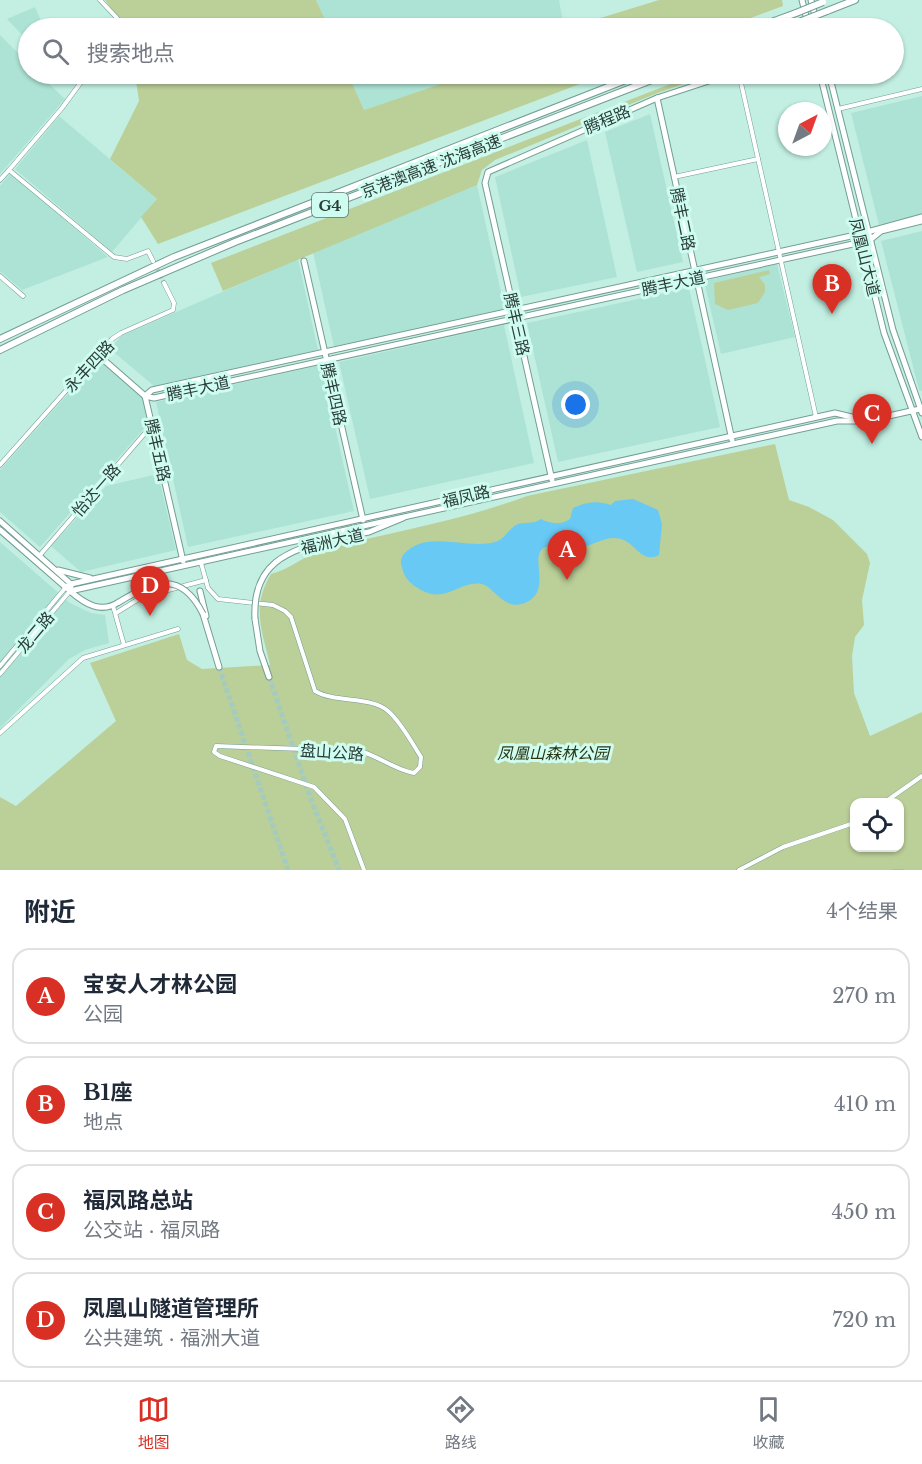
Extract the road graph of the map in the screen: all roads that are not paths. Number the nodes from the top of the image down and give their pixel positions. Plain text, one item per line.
1 (100, 0) edge
2 (802, 0) edge
3 (811, 0) edge
4 (855, 0) edge
5 (826, 1) edge
6 (117, 18) edge
7 (782, 18) edge
8 (806, 18) edge
9 (809, 18) edge
10 (816, 18) edge
11 (80, 84) edge
12 (615, 84) edge
13 (641, 84) edge
14 (700, 84) edge
15 (741, 84) edge
16 (822, 84) edge
17 (832, 84) edge
18 (922, 89) edge
19 (657, 98) junction
20 (838, 109) junction
21 (758, 159) junction
22 (9, 170) junction
23 (488, 172) joint
24 (674, 177) junction
25 (0, 180) edge
26 (922, 219) edge
27 (868, 232) junction
28 (860, 234) junction
29 (870, 240) junction
30 (861, 242) junction
31 (779, 252) junction
32 (781, 260) junction
33 (153, 261) dead end
34 (303, 261) dead end
35 (695, 270) junction
36 (0, 276) edge
37 (696, 278) junction
38 (164, 283) tunnel mouth
39 (23, 296) dead end
40 (514, 310) junction
41 (516, 318) junction
42 (0, 339) edge
43 (0, 350) edge
44 (324, 352) junction
45 (97, 354) junction
46 (326, 360) junction
47 (145, 396) junction
48 (911, 411) junction
49 (921, 411) edge
50 (816, 417) junction
51 (866, 421) junction
52 (152, 424) junction
53 (731, 436) junction
54 (922, 437) edge
55 (733, 444) junction
56 (0, 465) edge
57 (552, 476) junction
58 (553, 484) junction
59 (478, 493) junction
60 (479, 501) junction
61 (403, 518) junction
62 (363, 519) junction
63 (0, 521) edge
64 (364, 526) junction
65 (0, 530) edge
66 (40, 555) junction
67 (182, 559) junction
68 (201, 563) junction
69 (53, 567) junction
70 (184, 567) junction
71 (97, 578) junction
72 (206, 580) junction
73 (69, 587) junction
74 (200, 591) dead end
75 (113, 606) junction
76 (116, 613) junction
77 (208, 625) junction
78 (178, 628) dead end
79 (124, 645) junction
80 (0, 666) edge
81 (219, 667) tunnel mouth
82 (0, 674) edge
83 (269, 677) tunnel mouth
84 (0, 733) edge
85 (922, 776) edge
86 (891, 798) edge
87 (850, 825) edge
88 (364, 870) edge
89 (739, 870) edge

1 - 6 street
2 - 8 main road
3 - 10 main road
4 - 9 highway, bridge
5 - 7 highway, bridge
11 - 22 street
12 - 42 highway, 京港澳高速 沈海高速 / G4
13 - 43 highway, 京港澳高速 沈海高速 / G4
14 - 19 main road, 腾程路
15 - 21 street
16 - 28 main road, 凤凰山大道
17 - 20 main road, 凤凰山大道
18 - 20 street
19 - 23 main road, 腾程路
19 - 24 main road, 腾丰二路
20 - 27 main road, 凤凰山大道
21 - 24 street
21 - 31 street
22 - 25 street
22 - 33 street
23 - 40 main road, 腾丰三路
24 - 35 main road, 腾丰二路
26 - 27 main road, 腾丰大道
26 - 29 main road, 腾丰大道
27 - 28 main road, 腾丰大道
27 - 29 main road, 凤凰山大道
28 - 30 main road, 凤凰山大道
28 - 31 main road, 腾丰大道
29 - 30 main road, 腾丰大道
29 - 49 main road, 凤凰山大道
30 - 32 main road, 腾丰大道
30 - 48 main road, 凤凰山大道
31 - 32 street
31 - 35 main road, 腾丰大道
32 - 37 main road, 腾丰大道
32 - 50 street
34 - 44 main road, 腾丰四路
35 - 37 main road, 腾丰二路
35 - 40 main road, 腾丰大道
36 - 39 street
37 - 41 main road, 腾丰大道
37 - 53 main road, 腾丰二路
38 - 45 street, 永丰四路
40 - 41 main road, 腾丰三路
40 - 44 main road, 腾丰大道
41 - 46 main road, 腾丰大道
41 - 57 main road, 腾丰三路
44 - 46 main road, 腾丰四路
44 - 47 main road, 腾丰大道
45 - 47 main road, 腾丰五路
45 - 56 street, 永丰四路
46 - 47 main road, 腾丰大道
46 - 62 main road, 腾丰四路
47 - 52 main road, 腾丰五路
48 - 49 main road, 福凤路
48 - 51 main road, 福凤路
48 - 54 main road, 凤凰山大道
50 - 51 main road, 福凤路
50 - 53 main road, 福凤路
51 - 55 main road, 福凤路
52 - 66 street, 怡达一路
52 - 67 main road, 腾丰五路
53 - 55 main road, 腾丰二路
53 - 57 main road, 福凤路
55 - 58 main road, 福凤路
57 - 58 main road, 腾丰三路
57 - 59 main road, 福凤路
58 - 60 main road, 福凤路
59 - 60 main road
59 - 62 main road, 福凤路
60 - 61 main road, 福凤路
61 - 64 main road, 福凤路
61 - 83 main road, 福洲大道, bridge
62 - 64 main road, 腾丰四路
62 - 67 main road, 福凤路
63 - 66 main road
64 - 68 main road, 福凤路
65 - 73 main road
66 - 69 main road
67 - 70 main road, 腾丰五路
67 - 71 main road, 福凤路
68 - 70 main road, 福凤路
68 - 72 street, 盘山公路
69 - 71 main road
69 - 73 main road
70 - 73 main road, 福凤路
71 - 73 main road, 福凤路
72 - 76 street
72 - 88 street, 盘山公路
73 - 75 main road
73 - 80 street, 龙二路
73 - 82 street, 龙二路
74 - 77 main road
75 - 76 street
75 - 77 main road, bridge
76 - 79 street
77 - 81 main road
78 - 79 street
79 - 84 street
85 - 86 street
87 - 89 street

